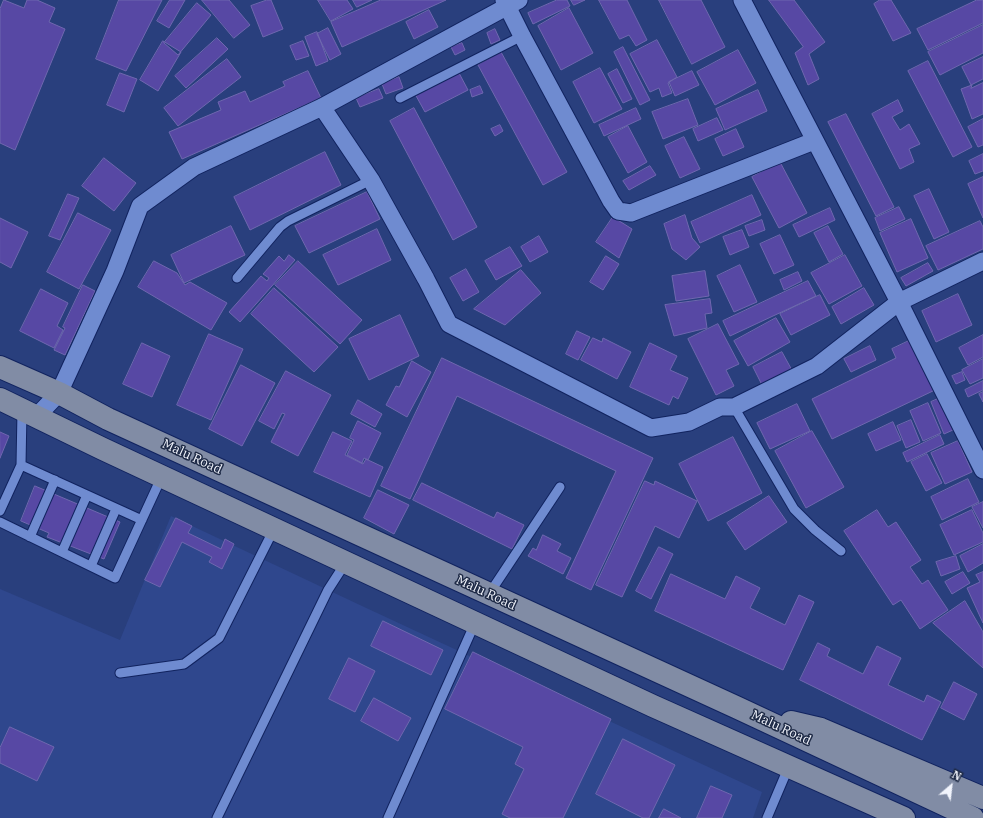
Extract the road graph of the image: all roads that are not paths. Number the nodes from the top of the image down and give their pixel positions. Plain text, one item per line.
1 (742, 0) edge
2 (510, 2) edge
3 (522, 36) junction
4 (400, 98) dead end
5 (322, 108) junction
6 (814, 140) junction
7 (371, 180) junction
8 (983, 262) edge
9 (237, 278) dead end
10 (899, 302) junction
11 (0, 367) edge
12 (59, 393) junction
13 (0, 398) edge
14 (734, 407) junction
15 (29, 413) junction
16 (21, 464) junction
17 (983, 470) edge
18 (162, 476) junction
19 (54, 480) junction
20 (560, 488) dead end
21 (87, 495) junction
22 (116, 509) junction
23 (0, 511) edge
24 (142, 520) junction
25 (0, 522) edge
26 (274, 528) junction
27 (30, 537) junction
28 (841, 551) dead end
29 (62, 552) junction
30 (346, 562) junction
31 (91, 566) junction
32 (489, 594) junction
33 (475, 623) junction
34 (120, 673) dead end
35 (738, 708) junction
36 (854, 762) junction
37 (789, 766) junction
38 (847, 793) junction
39 (983, 798) edge
40 (217, 818) edge
41 (388, 818) edge
42 (767, 818) edge
43 (893, 818) edge
44 (904, 818) edge
45 (973, 818) edge

1 - 6 street
2 - 3 street
2 - 5 street
3 - 4 lane
3 - 6 street
5 - 7 street
5 - 12 street
6 - 10 street
7 - 9 lane
7 - 14 street
8 - 10 street
10 - 14 street
10 - 17 street
11 - 12 main road, Malu Road
12 - 15 street
12 - 32 main road, Malu Road
13 - 15 main road
14 - 28 lane
15 - 16 lane
15 - 18 main road
16 - 19 lane
16 - 23 lane
18 - 24 lane
18 - 26 main road
19 - 21 lane
19 - 27 lane
20 - 32 lane
21 - 22 lane
21 - 29 lane
22 - 24 lane
22 - 31 lane
24 - 31 lane
25 - 27 lane
26 - 30 main road
26 - 34 lane
27 - 29 lane
29 - 31 lane
30 - 33 main road
30 - 40 lane
32 - 35 main road, Malu Road
33 - 37 main road
33 - 41 lane
35 - 36 main road, Malu Road
35 - 39 main road
36 - 38 main road
36 - 45 main road, Malu Road
37 - 38 main road
37 - 42 lane
38 - 43 lane
38 - 44 main road

